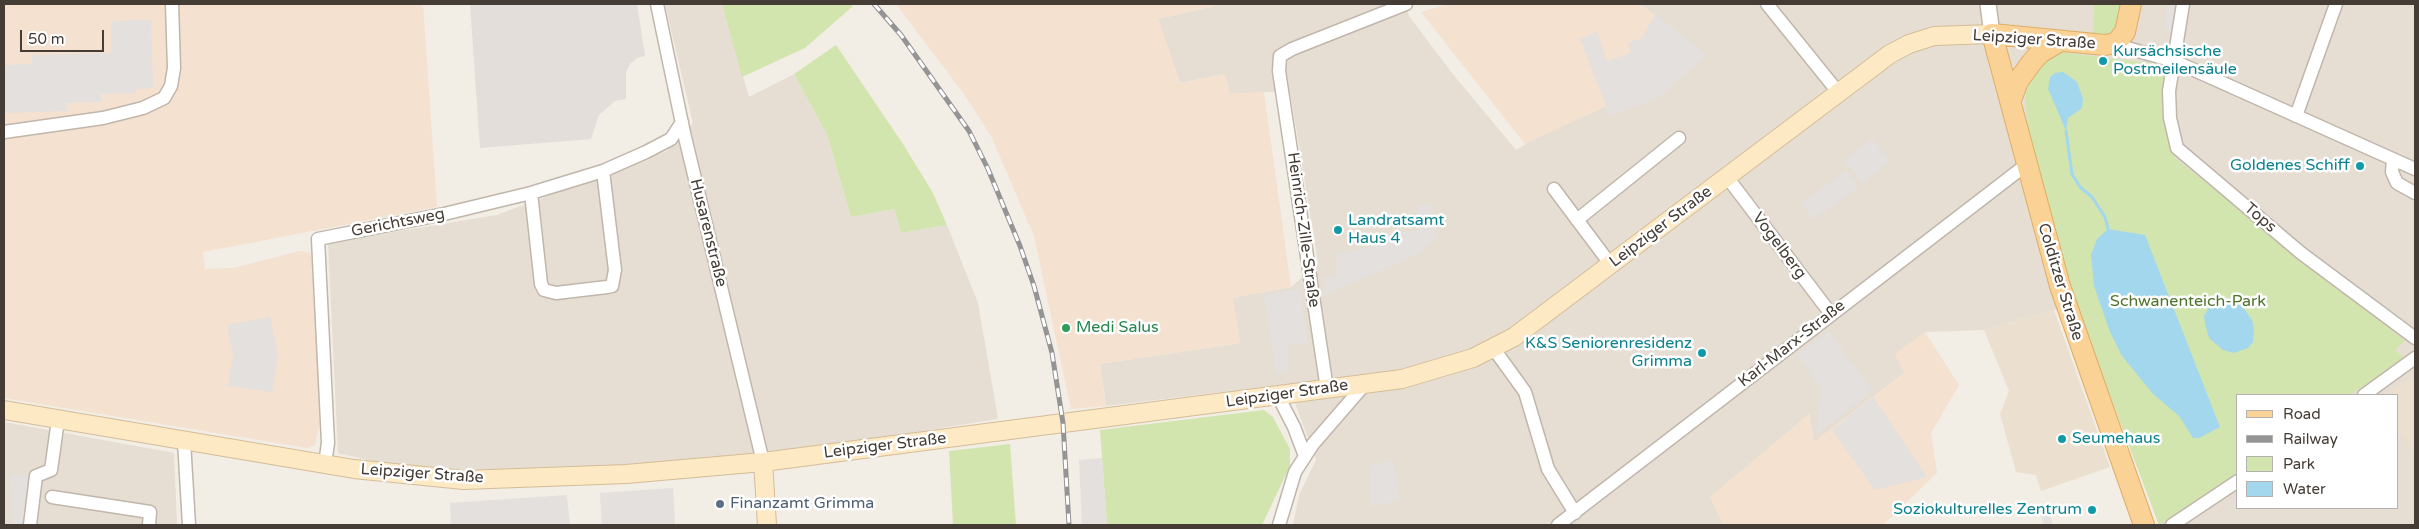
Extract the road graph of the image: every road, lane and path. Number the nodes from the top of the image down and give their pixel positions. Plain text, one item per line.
1 (172, 4) edge
2 (657, 4) edge
3 (1406, 4) edge
4 (1767, 4) edge
5 (1988, 4) edge
6 (2131, 4) edge
7 (2183, 4) edge
8 (2336, 4) edge
9 (1992, 34) junction
10 (2060, 41) junction
11 (2116, 43) junction
12 (2174, 61) junction
13 (1838, 92) junction
14 (2011, 100) junction
15 (2296, 116) junction
16 (682, 122) junction
17 (4, 132) edge
18 (1679, 138) dead end
19 (2393, 159) junction
20 (2026, 165) junction
21 (2415, 169) edge
22 (603, 171) junction
23 (1727, 178) junction
24 (1554, 189) dead end
25 (531, 193) junction
26 (2415, 193) edge
27 (1577, 220) junction
28 (1611, 265) junction
29 (1831, 314) junction
30 (2415, 338) edge
31 (1494, 349) junction
32 (2415, 358) edge
33 (1365, 384) junction
34 (1327, 389) junction
35 (2365, 394) edge
36 (1278, 396) junction
37 (4, 410) edge
38 (58, 420) junction
39 (184, 441) junction
40 (1305, 456) junction
41 (763, 462) junction
42 (325, 464) junction
43 (2236, 482) edge
44 (52, 497) dead end
45 (1575, 513) junction
46 (30, 525) edge
47 (149, 525) edge
48 (189, 525) edge
49 (767, 525) edge
50 (1280, 525) edge
51 (1558, 525) edge
52 (2144, 525) edge
53 (2172, 525) edge

1 - 17 street
2 - 16 street, Husarenstraße
3 - 34 street, Heinrich-Zille-Straße
4 - 13 street
5 - 9 street
6 - 11 main road
7 - 12 street, Tops
8 - 15 street
9 - 10 main road, Leipziger Straße
9 - 13 main road, Leipziger Straße
9 - 14 main road, Colditzer Straße
10 - 11 main road, Leipziger Straße
10 - 14 main road
11 - 12 street, Leipziger Straße
12 - 15 street, Leipziger Straße
12 - 30 street, Tops
13 - 23 main road, Leipziger Straße
14 - 20 main road, Colditzer Straße
15 - 19 street, Leipziger Straße
16 - 22 street, Gerichtsweg
16 - 41 street, Husarenstraße
18 - 27 street
19 - 21 street, Leipziger Straße
19 - 26 street
20 - 29 street, Karl-Marx-Straße
20 - 52 main road, Colditzer Straße
22 - 25 street, Gerichtsweg
22 - 25 street
23 - 28 main road, Leipziger Straße
23 - 29 street, Vogelberg
24 - 27 street
25 - 42 street, Gerichtsweg
27 - 28 street
28 - 31 main road, Leipziger Straße
29 - 45 street, Karl-Marx-Straße
31 - 33 main road, Leipziger Straße
31 - 45 street
32 - 35 street
33 - 34 main road, Leipziger Straße
33 - 40 street
34 - 36 main road, Leipziger Straße
36 - 40 street
36 - 41 main road, Leipziger Straße
37 - 38 main road, Leipziger Straße
38 - 39 main road, Leipziger Straße
38 - 46 street
39 - 42 main road, Leipziger Straße
39 - 48 street
40 - 50 street
41 - 42 main road, Leipziger Straße
41 - 49 main road
43 - 53 street
44 - 47 street
45 - 51 street, Karl-Marx-Straße

